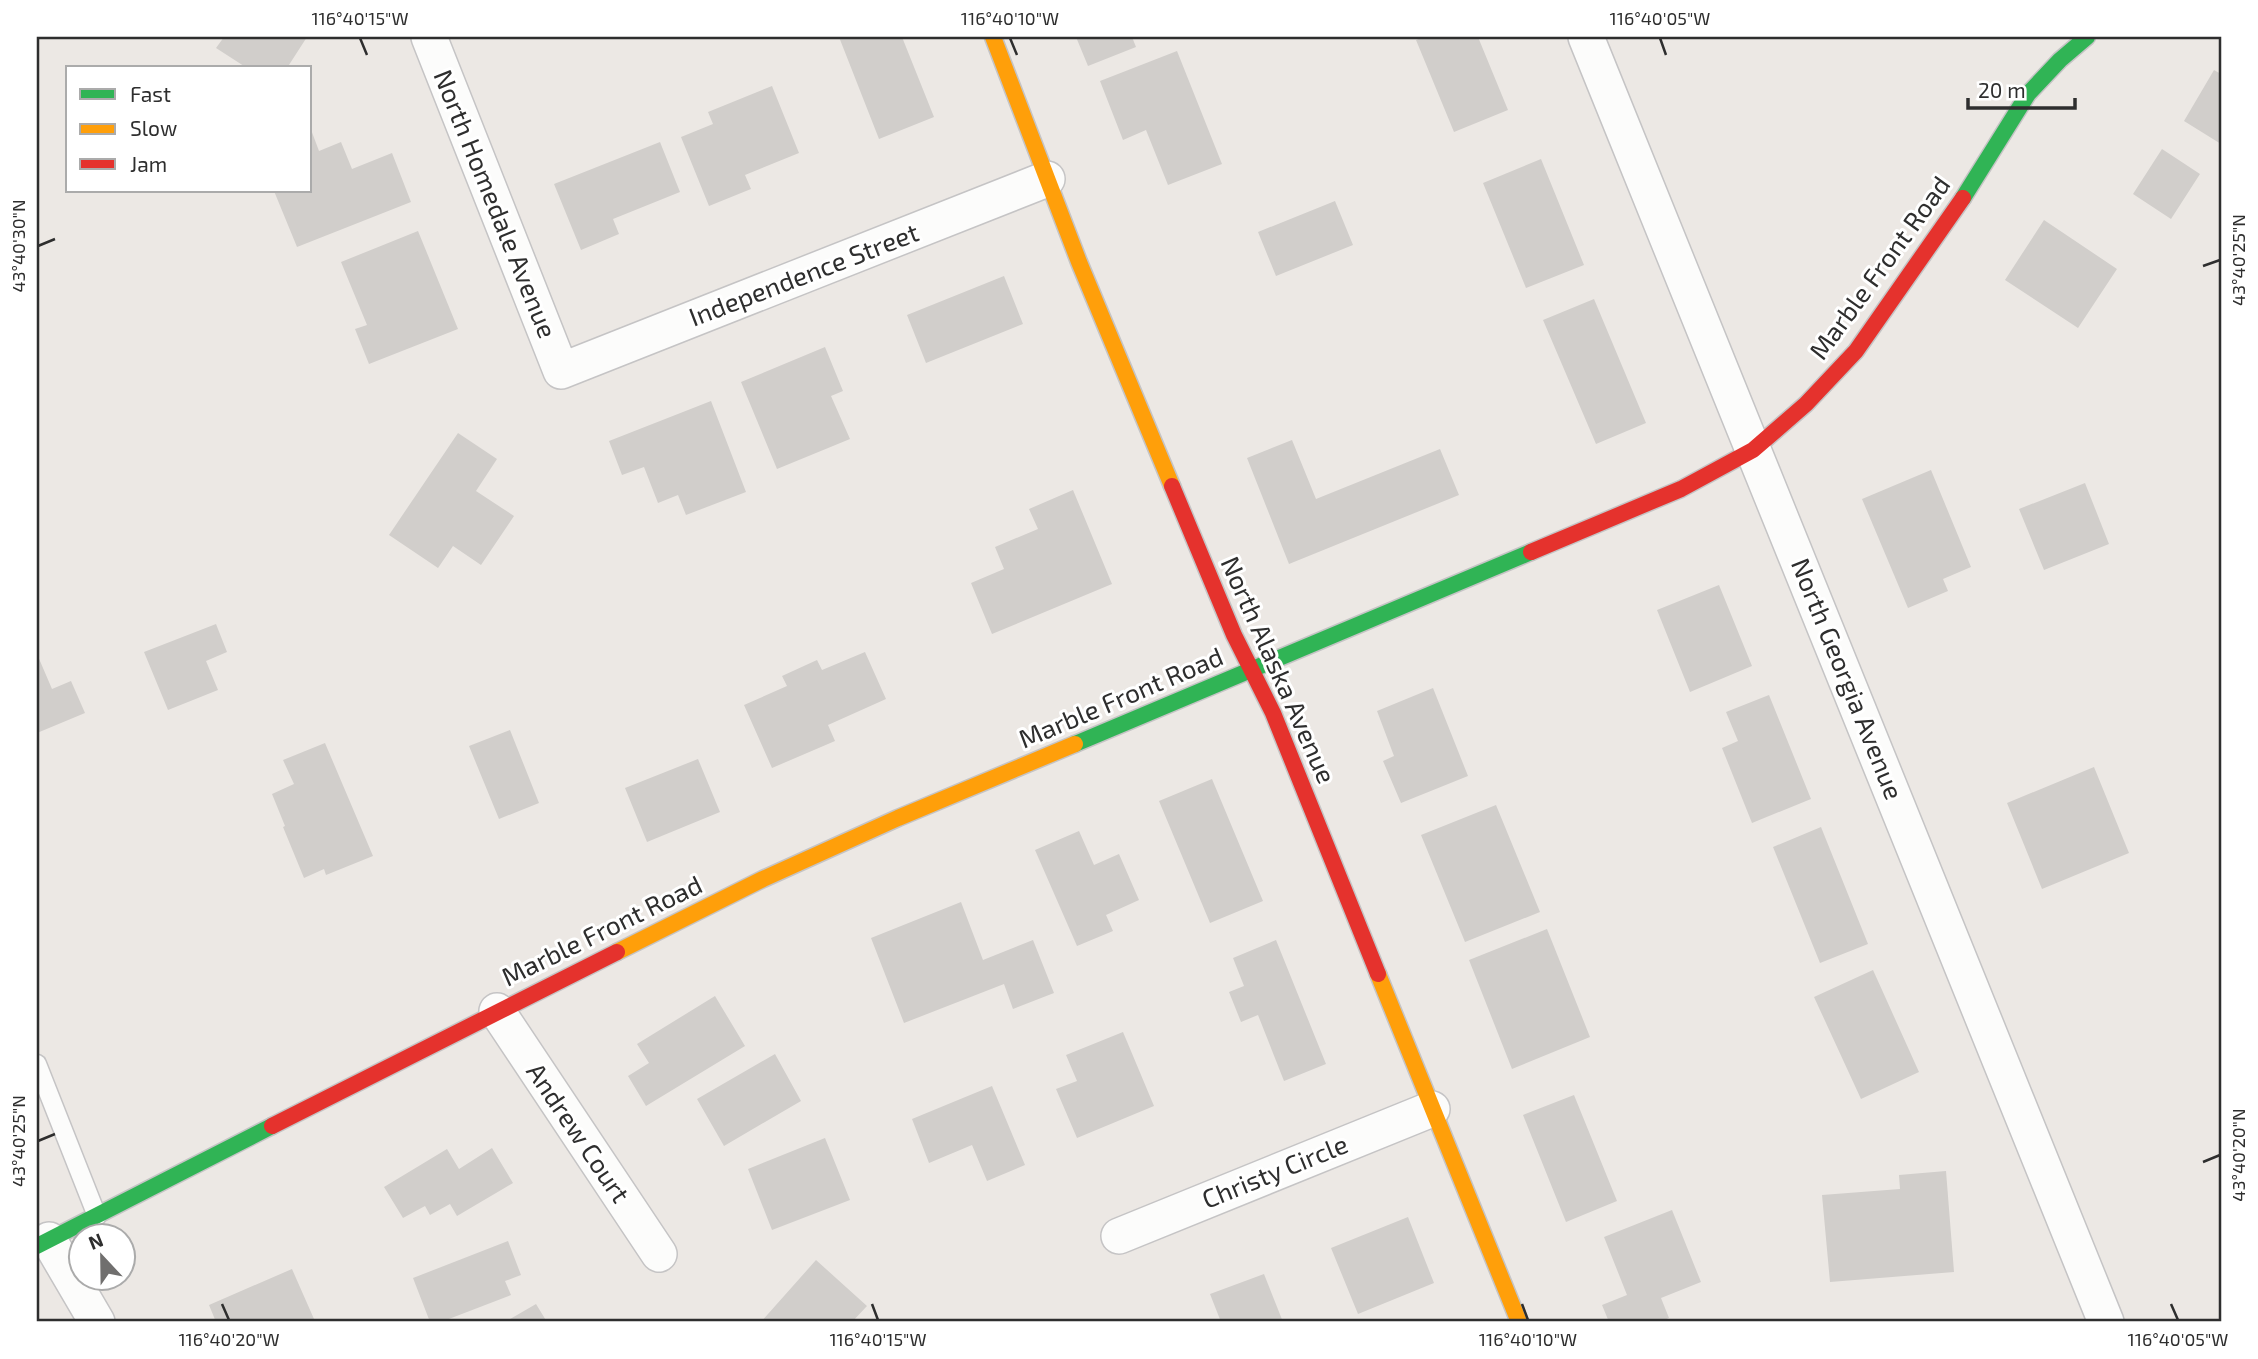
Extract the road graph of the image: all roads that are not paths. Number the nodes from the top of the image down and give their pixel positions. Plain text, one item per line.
1 (429, 37) edge
2 (993, 37) edge
3 (1586, 37) edge
4 (2087, 37) edge
5 (1048, 179) junction
6 (561, 371) joint
7 (1753, 450) junction
8 (1252, 669) junction
9 (496, 1011) junction
10 (37, 1064) edge
11 (1432, 1109) junction
12 (97, 1216) junction
13 (1119, 1236) dead end
14 (43, 1243) edge
15 (659, 1254) dead end
16 (97, 1322) edge
17 (1520, 1322) edge
18 (2106, 1322) edge

1 - 6 street, North Homedale Avenue
2 - 5 street, North Alaska Avenue
3 - 7 street, North Georgia Avenue
4 - 7 street, Marble Front Road
5 - 6 street, Independence Street
5 - 8 street, North Alaska Avenue
7 - 8 street, Marble Front Road
7 - 18 street, North Georgia Avenue
8 - 9 street, Marble Front Road
8 - 11 street, North Alaska Avenue
9 - 12 street, Marble Front Road
9 - 15 street, Andrew Court
10 - 12 lane
11 - 13 street, Christy Circle
11 - 17 street, North Alaska Avenue
12 - 14 street, Marble Front Road
14 - 16 street

